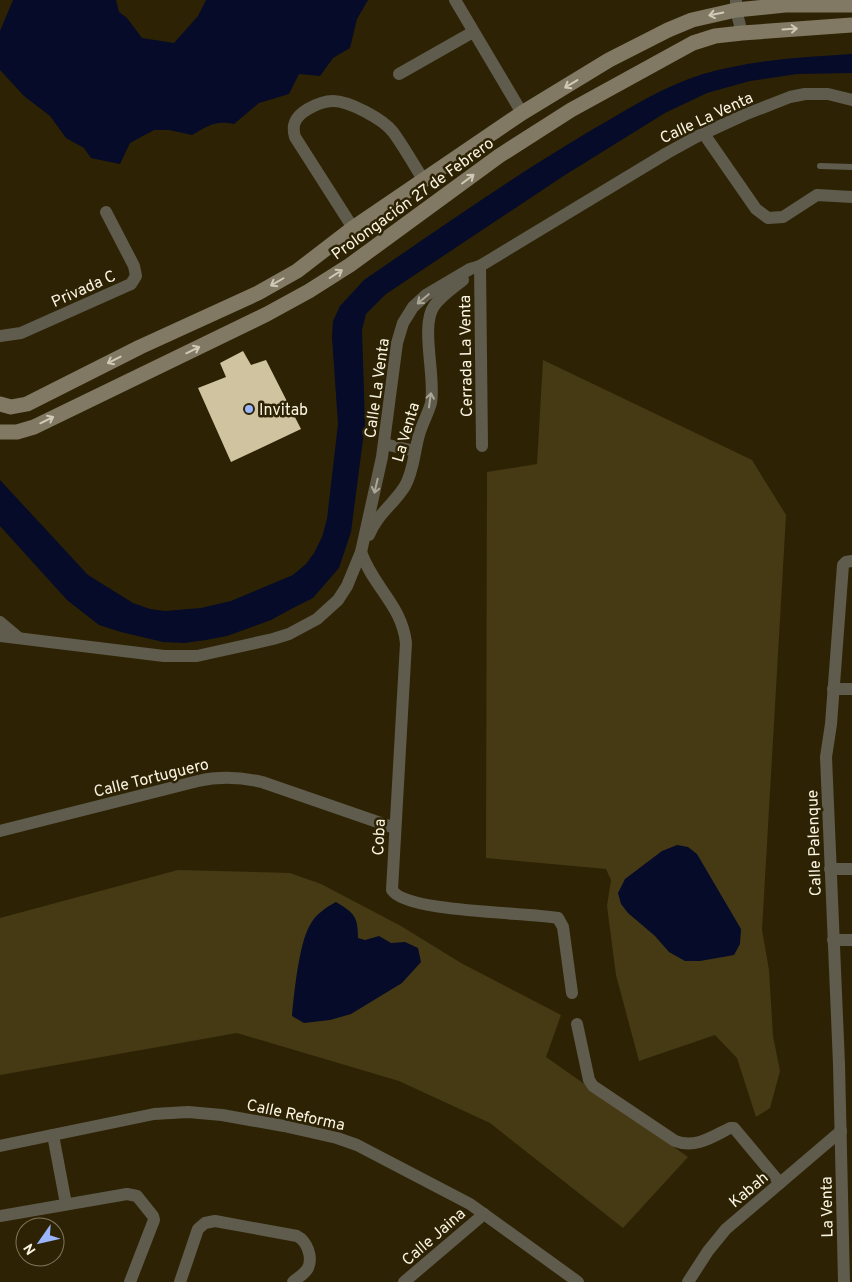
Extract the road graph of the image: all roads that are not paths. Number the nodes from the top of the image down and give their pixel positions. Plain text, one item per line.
1 (455, 0) edge
2 (827, 2) edge
3 (736, 5) edge
4 (852, 6) edge
5 (852, 25) edge
6 (472, 32) junction
7 (742, 33) junction
8 (399, 74) dead end
9 (852, 100) edge
10 (522, 113) junction
11 (704, 134) junction
12 (820, 166) dead end
13 (852, 167) edge
14 (424, 181) junction
15 (852, 197) edge
16 (106, 212) dead end
17 (353, 228) junction
18 (480, 266) junction
19 (297, 270) junction
20 (309, 291) junction
21 (0, 336) edge
22 (140, 347) junction
23 (152, 370) junction
24 (0, 404) edge
25 (0, 432) edge
26 (384, 444) junction
27 (482, 446) dead end
28 (415, 451) junction
29 (361, 552) junction
30 (852, 561) edge
31 (0, 622) edge
32 (0, 636) edge
33 (19, 638) junction
34 (833, 689) junction
35 (852, 689) edge
36 (395, 828) junction
37 (0, 832) edge
38 (830, 869) junction
39 (852, 869) edge
40 (833, 940) junction
41 (852, 940) edge
42 (572, 993) dead end
43 (578, 1024) dead end
44 (839, 1064) junction
45 (852, 1064) edge
46 (841, 1131) junction
47 (53, 1135) junction
48 (0, 1146) edge
49 (780, 1183) junction
50 (847, 1194) edge
51 (66, 1204) junction
52 (484, 1214) junction
53 (0, 1216) edge
54 (130, 1282) edge
55 (180, 1282) edge
56 (293, 1282) edge
57 (404, 1282) edge
58 (578, 1282) edge
59 (688, 1282) edge
60 (844, 1282) edge

1 - 6 street
2 - 3 street, Prolongación 27 de Febrero
2 - 4 street, Prolongación 27 de Febrero
3 - 7 street
3 -> 10 street, Prolongación 27 de Febrero
7 -> 5 street, Prolongación 27 de Febrero
6 - 8 street
6 - 10 street
20 -> 7 street, Prolongación 27 de Febrero
9 - 11 street, Calle La Venta
10 - 14 street, Prolongación 27 de Febrero
11 - 15 street
11 - 18 street, Calle La Venta
12 - 13 lane
14 - 17 street, Prolongación 27 de Febrero
14 - 17 street
16 - 21 street, Privada C
17 - 19 street, Prolongación 27 de Febrero
18 -> 26 street, Calle La Venta
18 - 27 street, Cerrada La Venta
28 -> 18 street, La Venta
19 - 20 street
19 -> 22 street, Prolongación 27 de Febrero
23 -> 20 street, Prolongación 27 de Febrero
22 - 23 street
22 -> 24 street, Prolongación 27 de Febrero
25 -> 23 street, Prolongación 27 de Febrero
26 - 28 street
26 -> 29 street, Calle La Venta
28 - 29 street, La Venta
29 - 33 street, Calle La Venta
29 - 36 street, Coba
30 - 34 street, Calle Palenque
31 - 33 street
32 - 33 street, Calle La Venta
34 - 35 street
34 - 38 street, Calle Palenque
36 - 37 street, Calle Tortuguero
36 - 42 street, Coba
38 - 39 street
38 - 40 street, Calle Palenque
40 - 41 street
40 - 44 street, Calle Palenque
43 - 49 street
44 - 45 street
44 - 46 street, Calle Palenque
46 - 49 street, Kabah
46 - 50 street, La Venta
47 - 48 street, Calle Reforma
47 - 51 street
47 - 52 street, Calle Reforma
49 - 59 street, Kabah
50 - 60 street, La Venta
51 - 53 street
51 - 54 street
52 - 57 street, Calle Jaina
52 - 58 street, Calle Reforma
55 - 56 street

